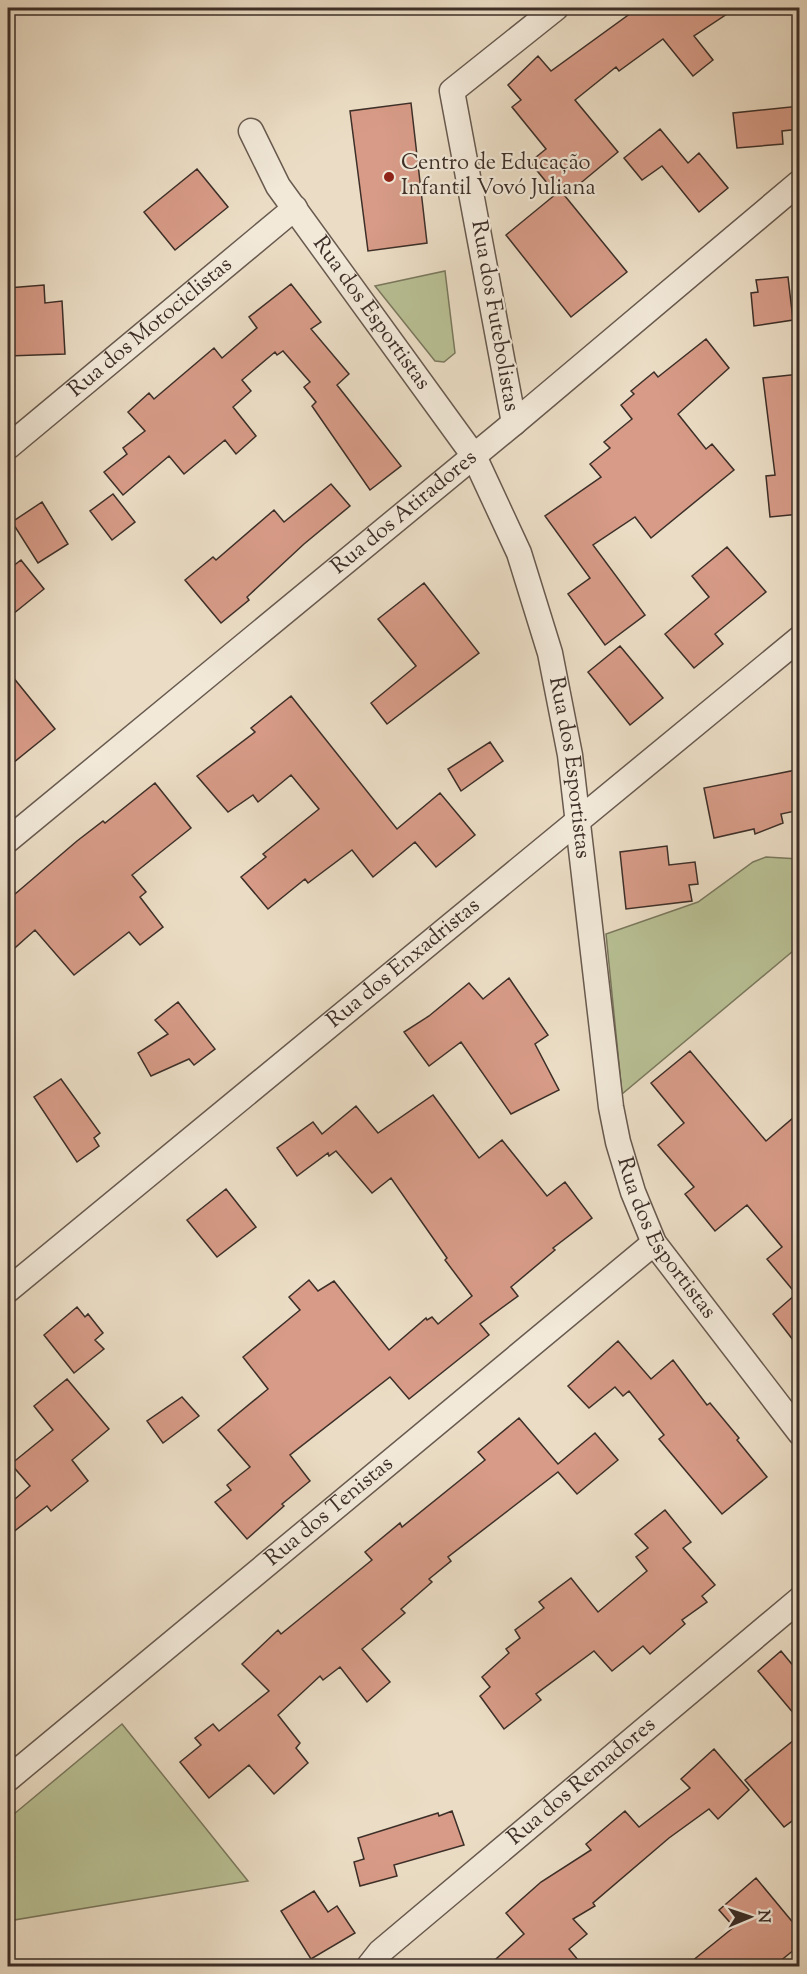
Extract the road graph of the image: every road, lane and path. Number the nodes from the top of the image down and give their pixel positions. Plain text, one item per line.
1 (556, 8) edge
2 (251, 131) dead end
3 (800, 182) edge
4 (295, 208) junction
5 (514, 423) junction
6 (8, 447) edge
7 (474, 456) junction
8 (800, 638) edge
9 (579, 820) junction
10 (8, 840) edge
11 (654, 1244) junction
12 (8, 1290) edge
13 (800, 1433) edge
14 (800, 1599) edge
15 (8, 1779) edge
16 (369, 1966) edge

1 - 5 street, Rua dos Futebolistas
2 - 4 street, Rua dos Esportistas
3 - 5 street, Rua dos Atiradores
4 - 6 street, Rua dos Motociclistas
4 - 7 street, Rua dos Esportistas
5 - 7 street, Rua dos Atiradores
7 - 9 street, Rua dos Esportistas
7 - 10 street, Rua dos Atiradores
8 - 9 street, Rua dos Enxadristas
9 - 11 street, Rua dos Esportistas
9 - 12 street, Rua dos Enxadristas
11 - 13 street, Rua dos Esportistas
11 - 15 street, Rua dos Tenistas
14 - 16 street, Rua dos Remadores

